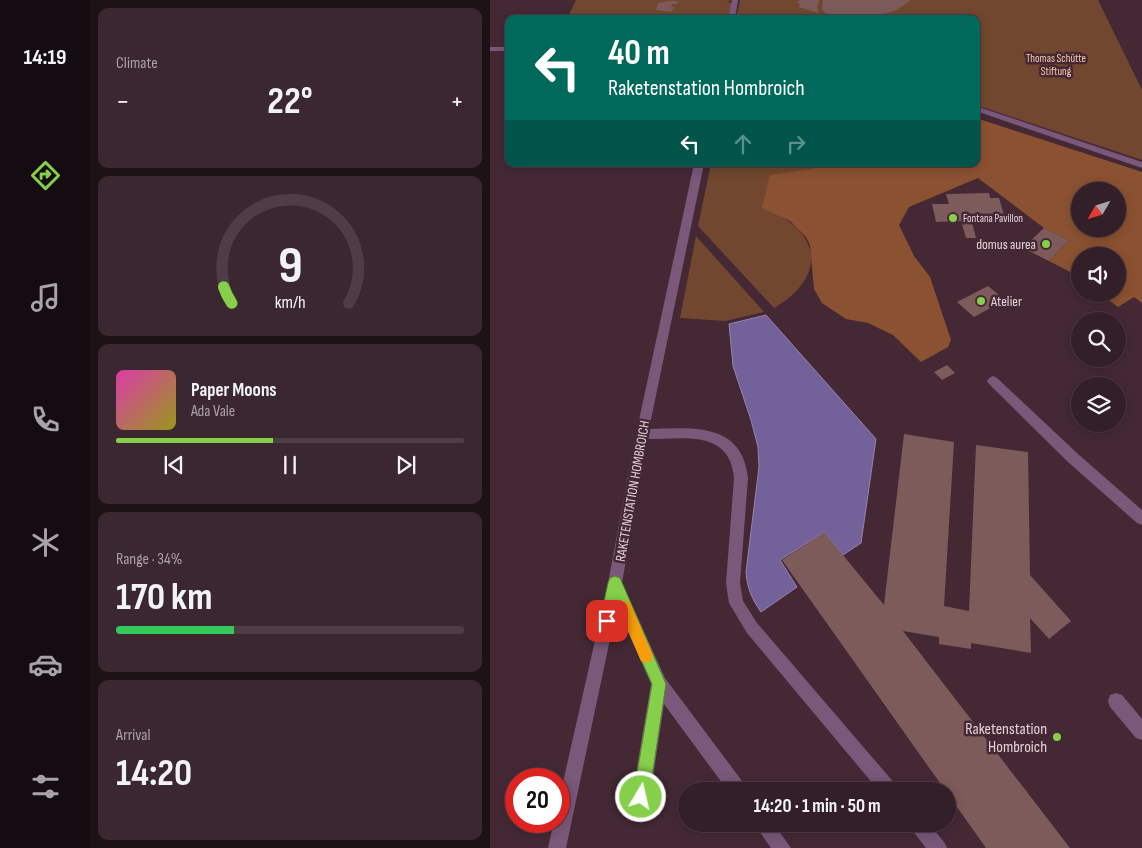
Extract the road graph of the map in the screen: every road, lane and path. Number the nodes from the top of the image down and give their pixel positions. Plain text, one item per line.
1 (735, 0) edge
2 (732, 15) edge
3 (505, 49) edge
4 (490, 50) edge
5 (980, 109) edge
6 (1142, 165) edge
7 (698, 167) edge
8 (993, 381) dead end
9 (642, 434) junction
10 (1142, 519) edge
11 (615, 583) junction
12 (659, 684) junction
13 (1116, 701) dead end
14 (1142, 732) edge
15 (732, 782) edge
16 (882, 782) edge
17 (641, 797) dead end
18 (770, 832) edge
19 (925, 832) edge
20 (557, 848) edge
21 (782, 848) edge
22 (938, 848) edge

1 - 2 street
3 - 4 street
5 - 6 street
7 - 9 street, RAKETENSTATION HOMBROICH
8 - 10 street
9 - 11 street, RAKETENSTATION HOMBROICH
9 - 16 street
11 - 12 street
11 - 20 street, RAKETENSTATION HOMBROICH
12 - 15 street
12 - 17 street
13 - 14 street
18 - 21 street
19 - 22 street

